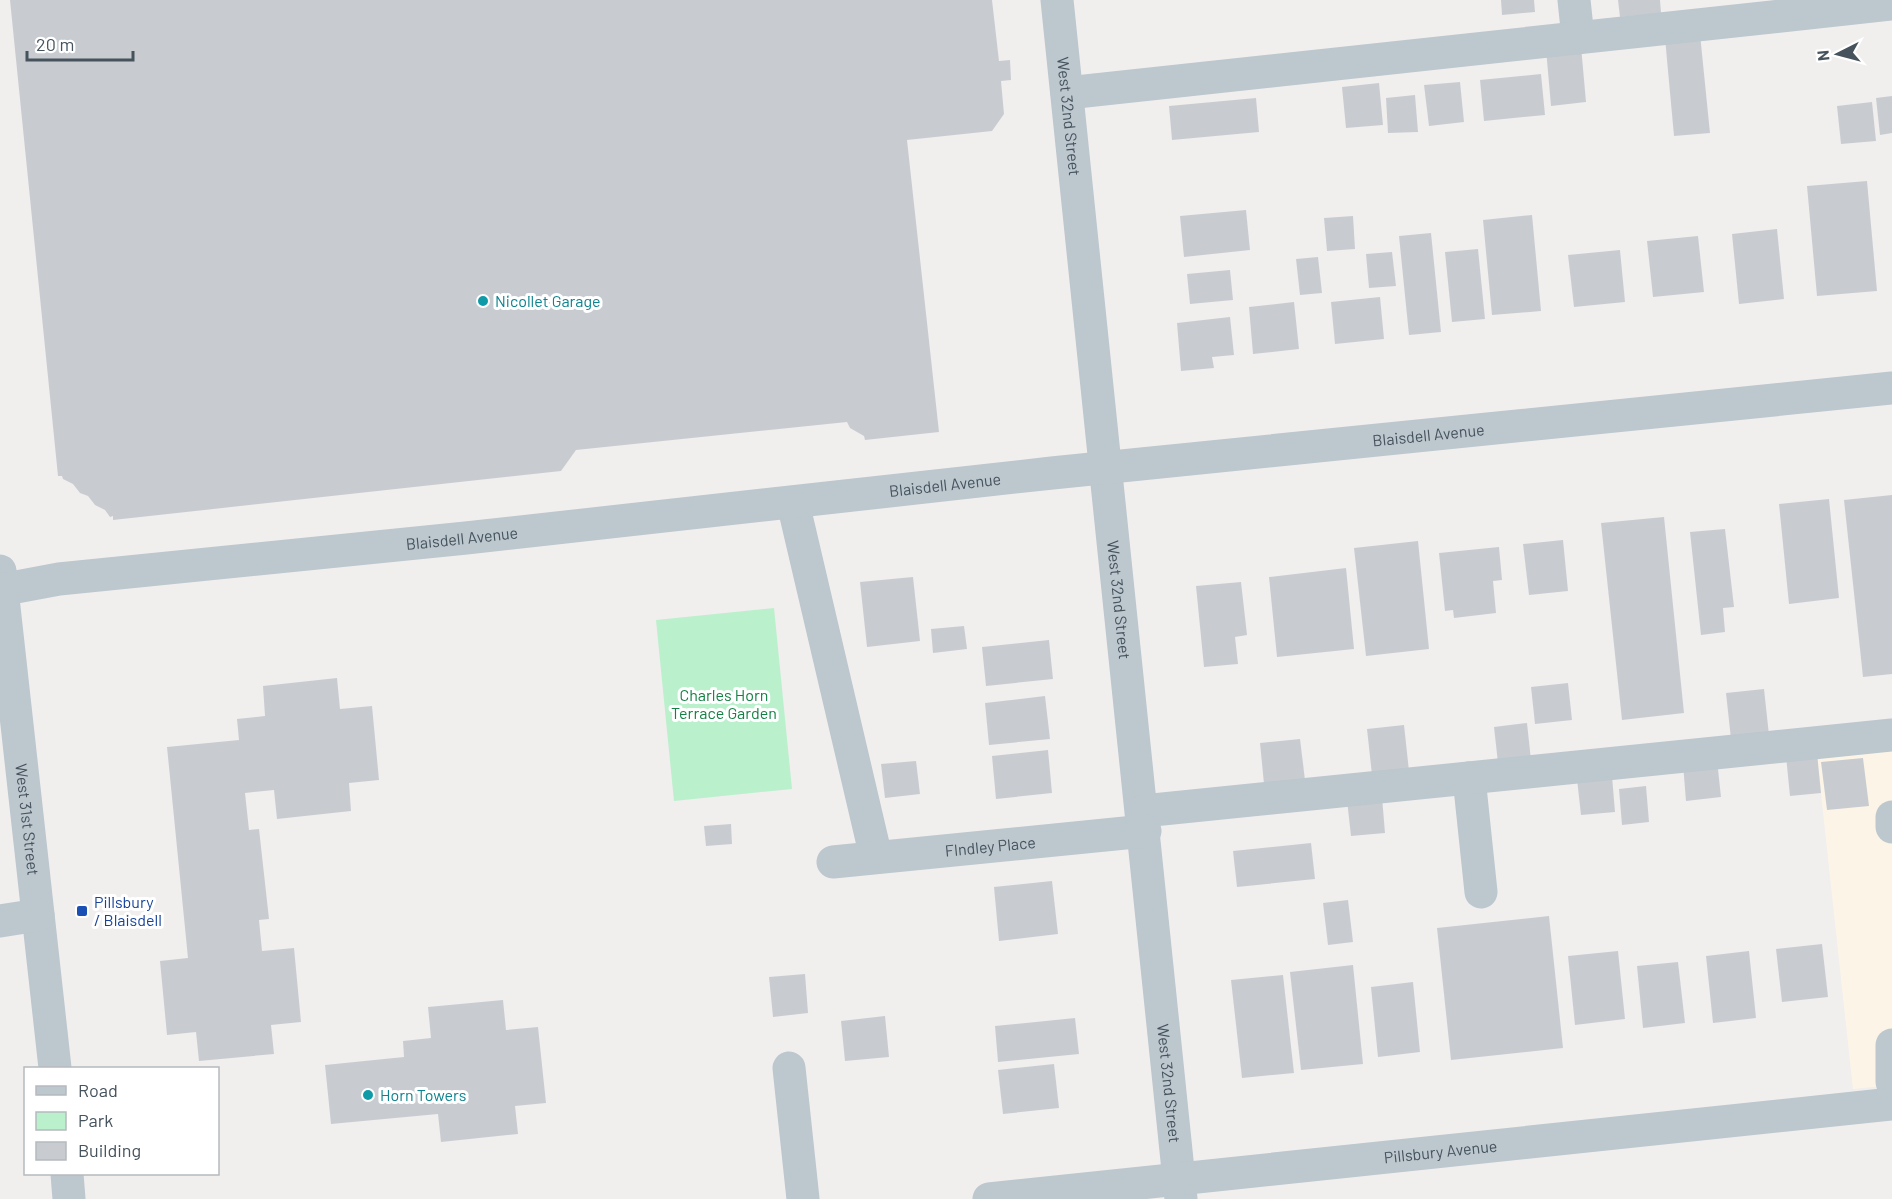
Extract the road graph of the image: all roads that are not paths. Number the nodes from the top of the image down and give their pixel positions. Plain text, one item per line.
1 (1057, 0) edge
2 (1574, 0) edge
3 (1892, 4) edge
4 (1814, 6) edge
5 (1710, 12) edge
6 (1578, 38) junction
7 (1067, 93) junction
8 (1892, 388) edge
9 (1106, 468) junction
10 (793, 503) junction
11 (1, 584) edge
12 (1892, 735) edge
13 (1469, 778) junction
14 (1892, 817) edge
15 (1144, 821) junction
16 (1892, 827) edge
17 (876, 857) junction
18 (833, 862) dead end
19 (1481, 892) dead end
20 (38, 915) junction
21 (0, 921) edge
22 (1892, 1045) edge
23 (55, 1067) edge
24 (789, 1068) dead end
25 (1892, 1082) edge
26 (1892, 1104) edge
27 (67, 1175) edge
28 (1180, 1189) edge
29 (69, 1199) edge
30 (803, 1199) edge
31 (989, 1199) edge

1 - 7 street, West 32nd Street
2 - 6 street
3 - 4 street
4 - 5 street
5 - 6 street
6 - 7 street
7 - 9 street, West 32nd Street
8 - 9 street, Blaisdell Avenue
9 - 10 street, Blaisdell Avenue
9 - 15 street, West 32nd Street
10 - 11 street, Blaisdell Avenue
10 - 17 street
11 - 20 street, West 31st Street
12 - 13 street, FIndley Place
13 - 15 street, FIndley Place
13 - 19 street
14 - 16 street
15 - 17 street, FIndley Place
15 - 28 street, West 32nd Street
17 - 18 street, FIndley Place
20 - 21 street
20 - 23 street, West 31st Street
22 - 25 street
24 - 30 street
26 - 28 street, Pillsbury Avenue
27 - 29 street
28 - 31 street, Pillsbury Avenue

